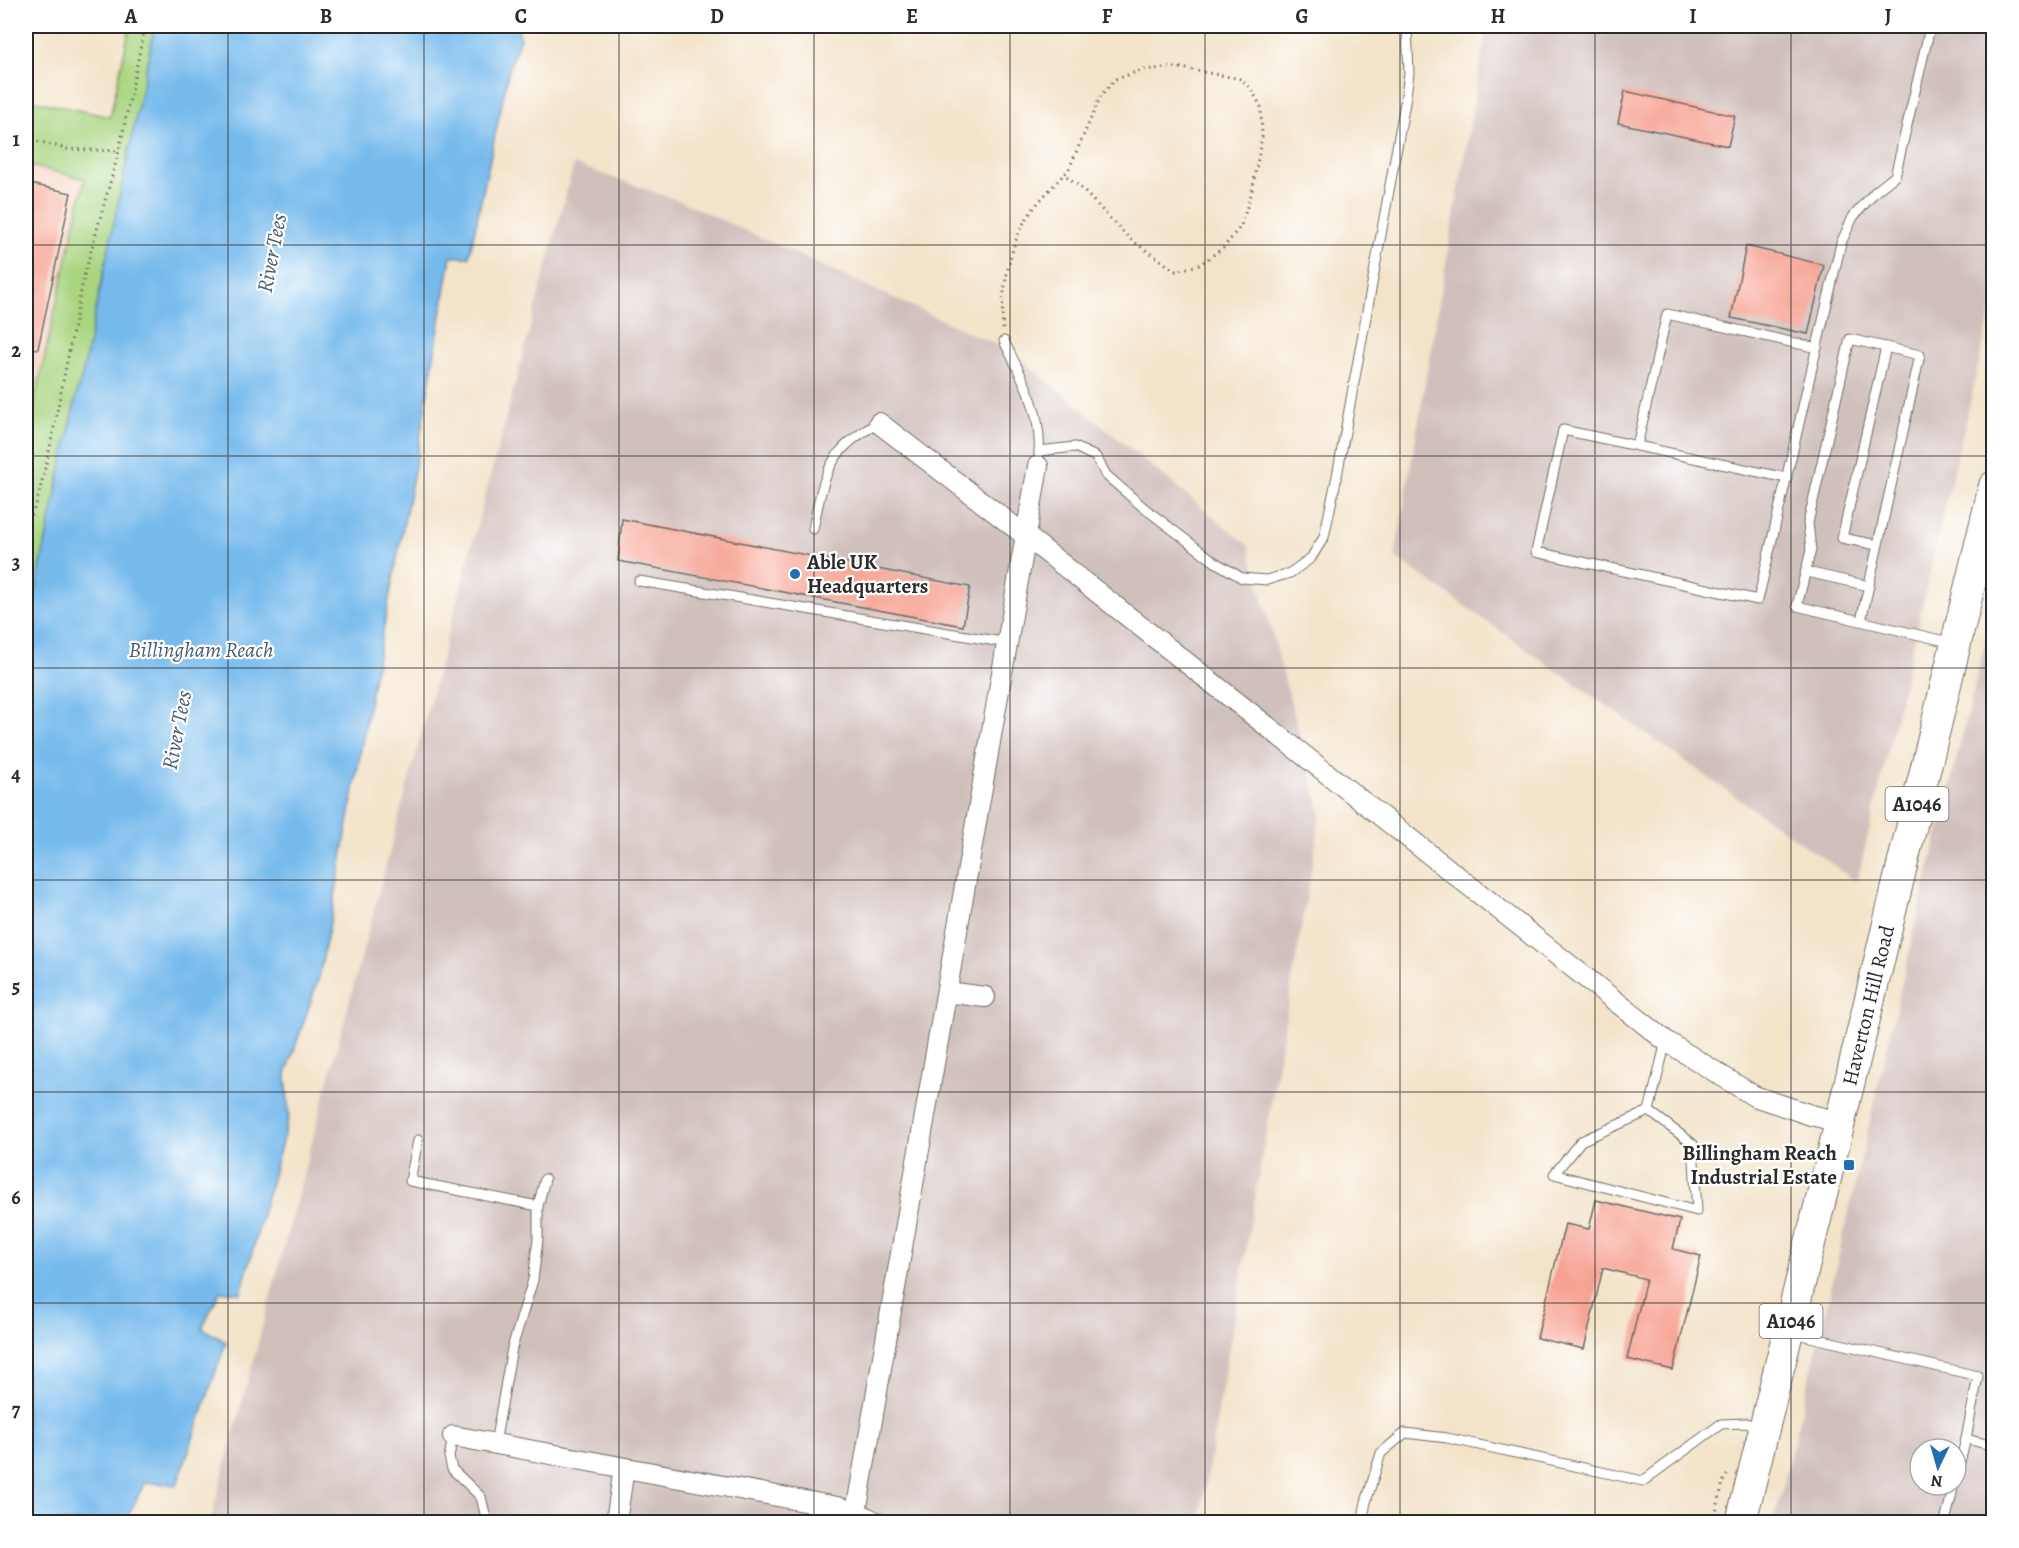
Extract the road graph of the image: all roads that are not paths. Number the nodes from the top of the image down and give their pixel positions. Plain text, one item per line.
1 (1407, 26) edge
2 (1933, 26) edge
3 (1004, 341) road end
4 (1886, 347) junction
5 (1817, 348) junction
6 (879, 423) joint
7 (1637, 446) junction
8 (1039, 458) junction
9 (1787, 478) junction
10 (1994, 486) edge
11 (813, 529) dead end
12 (1026, 536) junction
13 (1877, 545) junction
14 (1061, 563) junction
15 (1021, 566) junction
16 (1807, 572) junction
17 (639, 581) dead end
18 (1869, 586) junction
19 (1861, 621) junction
20 (1008, 644) junction
21 (1955, 644) junction
22 (947, 992) junction
23 (985, 997) dead end
24 (1666, 1041) junction
25 (1649, 1111) junction
26 (1840, 1122) junction
27 (418, 1140) dead end
28 (545, 1179) dead end
29 (538, 1206) junction
30 (1789, 1332) junction
31 (1765, 1428) junction
32 (453, 1436) joint
33 (1966, 1437) edge
34 (1968, 1439) edge
35 (495, 1444) junction
36 (1994, 1446) edge
37 (624, 1468) junction
38 (1951, 1497) edge
39 (856, 1512) junction
40 (487, 1522) edge
41 (616, 1522) edge
42 (876, 1522) edge
43 (1362, 1522) edge
44 (1741, 1522) edge
45 (1945, 1522) edge

1 - 8 lane
2 - 5 lane
3 - 8 lane
4 - 13 lane
4 - 13 lane
4 - 16 lane
5 - 7 lane
5 - 9 lane
6 - 11 lane
6 - 12 street
7 - 9 lane
7 - 9 lane
8 - 12 street
10 - 21 main road, Haverton Hill Road / A1046
12 - 14 street
12 - 15 street
13 - 18 lane
14 - 15 street
14 - 24 street
15 - 20 street
16 - 18 lane
16 - 19 lane
17 - 20 lane
18 - 19 lane
19 - 21 lane
20 - 22 street
21 - 26 main road, Haverton Hill Road / A1046
22 - 23 street
22 - 39 street
24 - 25 lane
24 - 26 street
25 - 25 lane
26 - 30 main road, Haverton Hill Road / A1046
27 - 29 lane
28 - 29 lane
29 - 35 lane
30 - 31 main road, Haverton Hill Road / A1046
30 - 33 lane
31 - 43 lane
31 - 44 main road, Haverton Hill Road / A1046
32 - 35 street
32 - 40 lane
34 - 36 lane
35 - 37 street
37 - 39 street
37 - 41 street
38 - 45 lane
39 - 42 street

